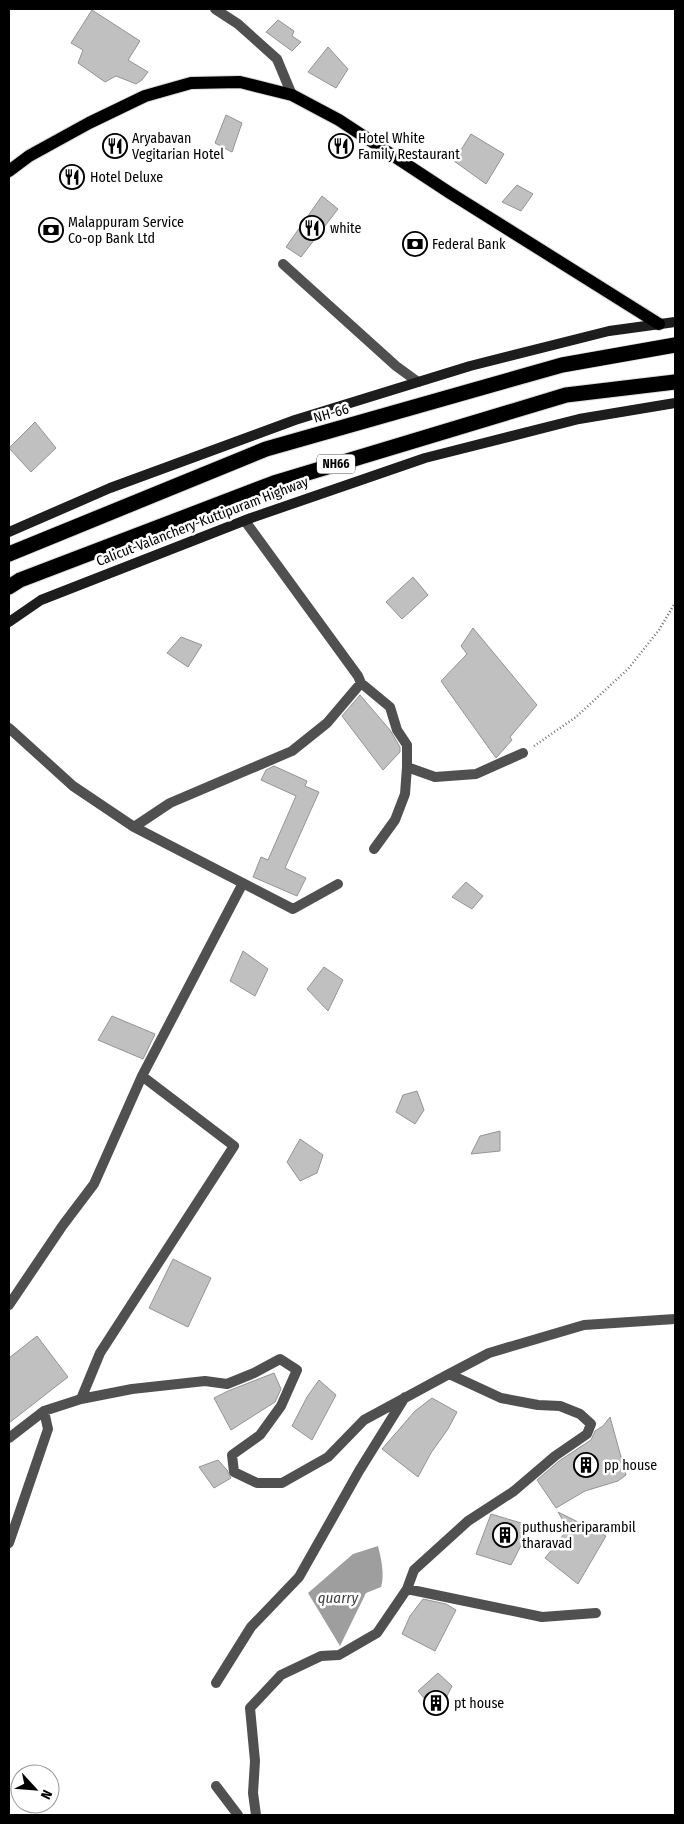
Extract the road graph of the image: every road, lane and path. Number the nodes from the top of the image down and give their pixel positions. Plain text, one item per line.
1 (215, 9) edge
2 (292, 95) junction
3 (9, 171) edge
4 (283, 264) dead end
5 (675, 322) edge
6 (658, 324) junction
7 (675, 345) edge
8 (418, 382) junction
9 (675, 382) edge
10 (675, 403) edge
11 (245, 521) junction
12 (9, 532) edge
13 (9, 554) edge
14 (9, 587) edge
15 (675, 602) edge
16 (9, 622) edge
17 (360, 683) junction
18 (9, 728) edge
19 (523, 753) joint
20 (407, 767) junction
21 (134, 826) junction
22 (374, 849) dead end
23 (243, 883) junction
24 (338, 884) dead end
25 (142, 1076) junction
26 (9, 1305) edge
27 (675, 1319) edge
28 (448, 1374) junction
29 (406, 1396) junction
30 (81, 1399) junction
31 (44, 1411) junction
32 (9, 1438) edge
33 (9, 1543) edge
34 (407, 1589) junction
35 (596, 1613) dead end
36 (216, 1682) dead end
37 (216, 1786) dead end
38 (254, 1794) junction
39 (238, 1815) edge
40 (250, 1815) edge
41 (256, 1815) edge

1 - 2 street
2 - 3 main road
2 - 6 main road
4 - 8 street
5 - 6 street
6 - 8 street
7 - 13 highway, NH-66
8 - 12 street
9 - 14 highway, Calicut-Valanchery-Kuttipuram Highway / NH66
10 - 11 street, Calicut-Valanchery-Kuttipuram Highway / NH66
11 - 16 street, Calicut-Valanchery-Kuttipuram Highway / NH66
11 - 17 street
15 - 19 path
17 - 20 street
17 - 21 street
18 - 21 street
19 - 20 street
20 - 22 street
21 - 23 street
23 - 24 street
23 - 25 street
25 - 26 street
25 - 30 street
27 - 28 street
28 - 29 street
28 - 34 street
29 - 30 street
29 - 36 street
30 - 31 street
31 - 32 street
31 - 33 street
34 - 35 street
34 - 38 street
37 - 39 street
38 - 40 street
38 - 41 street

